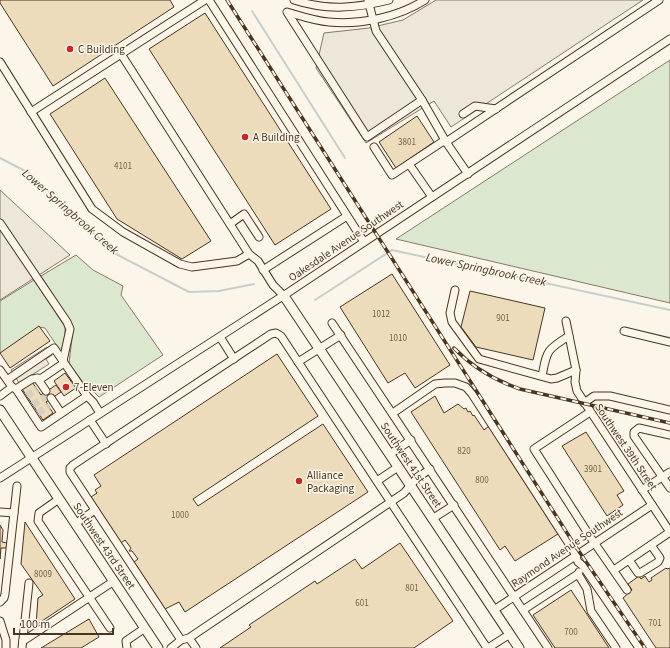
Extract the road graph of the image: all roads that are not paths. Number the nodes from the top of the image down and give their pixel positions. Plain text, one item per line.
1 (206, 0) edge
2 (209, 0) edge
3 (294, 0) edge
4 (389, 0) edge
5 (425, 0) edge
6 (659, 0) edge
7 (368, 2) edge
8 (372, 20) junction
9 (670, 39) edge
10 (121, 54) junction
11 (0, 62) edge
12 (422, 100) junction
13 (496, 109) junction
14 (31, 112) junction
15 (463, 114) dead end
16 (446, 142) junction
17 (374, 147) dead end
18 (409, 164) junction
19 (468, 174) junction
20 (432, 197) junction
21 (347, 216) junction
22 (0, 223) edge
23 (230, 224) junction
24 (259, 238) dead end
25 (364, 242) junction
26 (249, 254) junction
27 (264, 270) junction
28 (455, 290) dead end
29 (284, 296) junction
30 (566, 321) dead end
31 (332, 323) dead end
32 (624, 331) dead end
33 (341, 335) junction
34 (569, 336) junction
35 (220, 337) junction
36 (670, 342) edge
37 (319, 348) junction
38 (234, 358) junction
39 (63, 362) junction
40 (298, 362) junction
41 (0, 370) edge
42 (576, 370) junction
43 (542, 376) junction
44 (37, 378) junction
45 (7, 380) junction
46 (14, 388) junction
47 (42, 389) dead end
48 (0, 396) edge
49 (87, 396) junction
50 (51, 402) dead end
51 (584, 403) junction
52 (0, 410) edge
53 (670, 410) edge
54 (590, 412) junction
55 (61, 413) junction
56 (100, 413) junction
57 (393, 413) junction
58 (90, 420) junction
59 (670, 435) edge
60 (411, 440) junction
61 (106, 444) junction
62 (390, 454) junction
63 (32, 457) junction
64 (398, 467) junction
65 (430, 469) junction
66 (670, 472) edge
67 (662, 477) junction
68 (0, 478) edge
69 (377, 481) junction
70 (410, 485) junction
71 (17, 486) dead end
72 (670, 488) edge
73 (642, 490) junction
74 (59, 499) junction
75 (390, 502) junction
76 (652, 504) junction
77 (454, 505) junction
78 (95, 510) junction
79 (0, 512) edge
80 (14, 513) junction
81 (432, 518) junction
82 (75, 524) junction
83 (670, 532) edge
84 (594, 542) junction
85 (651, 545) junction
86 (575, 555) junction
87 (629, 560) junction
88 (582, 566) junction
89 (614, 570) junction
90 (578, 574) junction
91 (114, 582) junction
92 (29, 583) dead end
93 (627, 590) dead end
94 (90, 597) junction
95 (514, 597) junction
96 (0, 602) edge
97 (494, 610) junction
98 (523, 610) junction
99 (0, 622) edge
100 (110, 628) dead end
101 (145, 628) junction
102 (510, 634) junction
103 (189, 638) junction
104 (181, 640) junction
105 (22, 644) edge
106 (6, 648) edge
107 (127, 648) edge
108 (158, 648) edge
109 (171, 648) edge
110 (196, 648) edge
111 (487, 648) edge
112 (519, 648) edge
113 (548, 648) edge
114 (616, 648) edge
115 (638, 648) edge

1 - 10 street
2 - 21 street
3 - 7 street
4 - 7 street
5 - 8 street
6 - 13 street
7 - 8 street
8 - 12 street
8 - 12 street
9 - 19 street, Oakesdale Avenue Southwest
10 - 14 street
10 - 23 street
11 - 14 street
12 - 16 street
13 - 15 street
13 - 16 street
14 - 26 street
16 - 18 street
16 - 19 street
17 - 18 street
18 - 20 street
19 - 20 street, Oakesdale Avenue Southwest
20 - 25 street, Oakesdale Avenue Southwest
21 - 25 street
21 - 27 street
22 - 39 street
23 - 24 street
23 - 26 street
25 - 29 street, Oakesdale Avenue Southwest
26 - 27 street
27 - 29 street
28 - 43 street
29 - 35 street, Oakesdale Avenue Southwest
29 - 37 main road, Southwest 41st Street
30 - 34 street, Southwest 39th Street
31 - 33 street
32 - 36 street
33 - 37 street
33 - 57 street
34 - 42 street, Southwest 39th Street
34 - 43 street
35 - 38 street
35 - 56 street, Oakesdale Avenue Southwest
37 - 40 street
37 - 62 main road, Southwest 41st Street
38 - 40 street
38 - 61 street
39 - 44 street
39 - 45 street
39 - 49 street
40 - 69 street
41 - 45 street
42 - 43 street
42 - 51 street, Southwest 39th Street
44 - 46 street
44 - 47 street
45 - 46 street
46 - 48 street
46 - 55 street
49 - 55 street
49 - 56 street
50 - 55 street
51 - 53 street
51 - 54 street, Southwest 39th Street
52 - 63 main road, Southwest 43rd Street
54 - 73 street, Southwest 39th Street
54 - 84 street
56 - 58 street, Oakesdale Avenue Southwest
57 - 60 street
57 - 86 street
58 - 61 street
58 - 63 street, Oakesdale Avenue Southwest
59 - 67 street
60 - 62 street
60 - 65 street
61 - 78 street
62 - 64 main road, Southwest 41st Street
63 - 68 street, Oakesdale Avenue Southwest
63 - 74 main road, Southwest 43rd Street
64 - 69 street
64 - 70 main road, Southwest 41st Street
65 - 70 street
65 - 77 street
66 - 67 street
67 - 72 street
67 - 73 street
69 - 75 street
70 - 75 street
70 - 81 main road, Southwest 41st Street
71 - 80 street
73 - 76 street, Southwest 39th Street
74 - 82 main road, Southwest 43rd Street
74 - 94 street
75 - 103 street
75 - 111 street
76 - 83 street, Southwest 39th Street
76 - 84 street, Raymond Avenue Southwest
77 - 81 street
77 - 95 street
78 - 82 street
78 - 104 street
79 - 80 street
80 - 96 street
81 - 97 main road, Southwest 41st Street
82 - 91 main road, Southwest 43rd Street
83 - 85 street
84 - 86 street, Raymond Avenue Southwest
84 - 89 street
85 - 87 street
85 - 87 street
86 - 88 street
86 - 95 street, Raymond Avenue Southwest
87 - 89 street
88 - 90 street
88 - 115 street
89 - 93 street
90 - 98 street
90 - 114 street
91 - 94 street
91 - 101 main road, Southwest 43rd Street
92 - 105 street
94 - 100 street
94 - 105 street
95 - 97 street, Raymond Avenue Southwest
95 - 98 street
97 - 102 main road, Southwest 41st Street
98 - 113 street
99 - 106 street
101 - 107 street
101 - 108 main road, Southwest 43rd Street
102 - 111 street
102 - 112 main road, Southwest 41st Street
103 - 104 street
103 - 110 street
104 - 109 street

